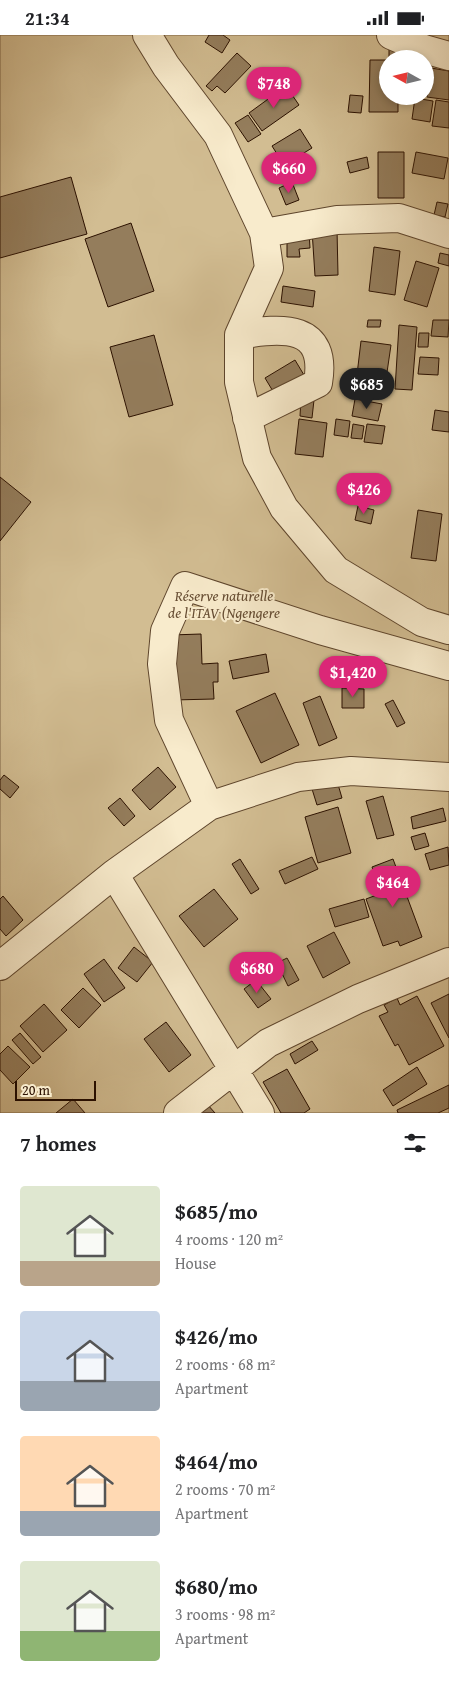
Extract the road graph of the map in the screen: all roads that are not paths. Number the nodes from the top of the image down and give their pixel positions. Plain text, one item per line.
1 (148, 35) edge
2 (391, 35) edge
3 (449, 56) edge
4 (264, 233) junction
5 (449, 234) edge
6 (239, 335) junction
7 (247, 418) junction
8 (449, 630) edge
9 (449, 666) edge
10 (449, 777) edge
11 (209, 806) junction
12 (114, 874) junction
13 (449, 962) edge
14 (0, 967) edge
15 (234, 1071) junction
16 (178, 1113) edge
17 (260, 1113) edge

1 - 4 street
2 - 3 street
4 - 5 street
4 - 6 street
6 - 7 street
6 - 7 street
7 - 8 street
9 - 11 street
10 - 11 street
11 - 12 street
12 - 14 street
12 - 15 street
13 - 15 street
15 - 16 street
15 - 17 street

